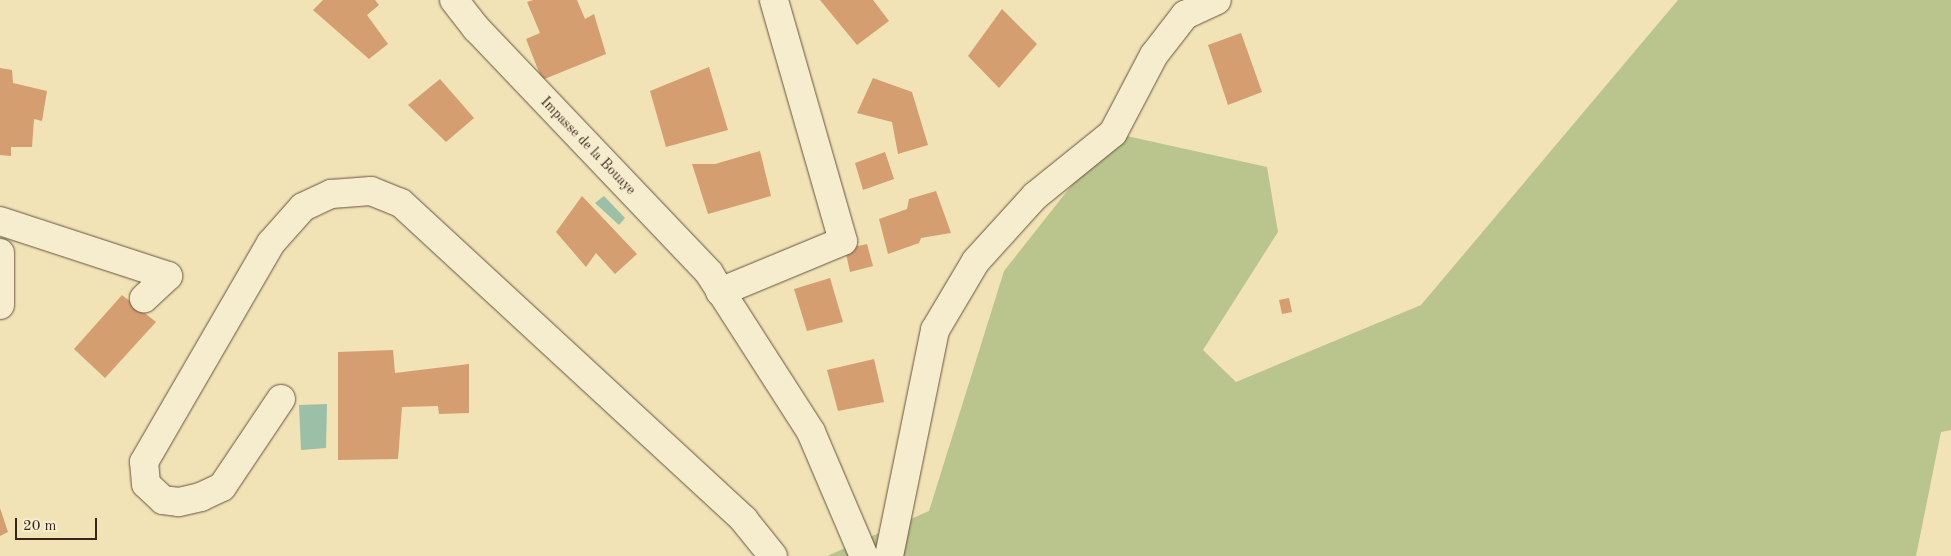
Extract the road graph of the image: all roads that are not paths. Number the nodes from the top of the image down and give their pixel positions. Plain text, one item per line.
1 (454, 0) edge
2 (774, 0) edge
3 (1217, 0) edge
4 (0, 221) edge
5 (0, 253) edge
6 (720, 292) junction
7 (144, 298) dead end
8 (0, 305) edge
9 (280, 399) dead end
10 (773, 556) edge
11 (864, 556) edge
12 (889, 556) edge

1 - 6 street, Impasse de la Bouaye
2 - 6 street
3 - 12 street
4 - 7 street
5 - 8 street
6 - 11 street, Impasse de la Bouaye
9 - 10 street

